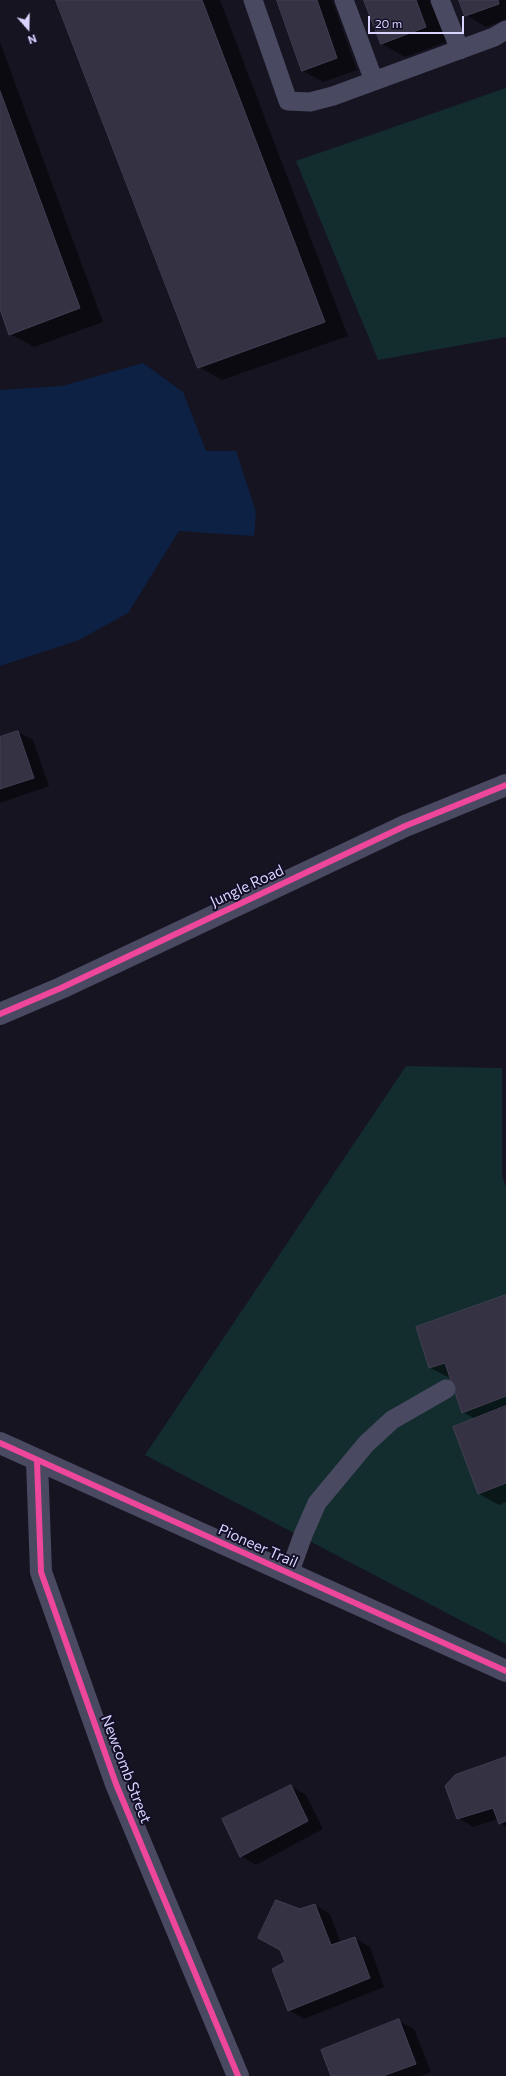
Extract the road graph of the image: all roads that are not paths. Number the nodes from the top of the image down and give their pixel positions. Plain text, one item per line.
1 (253, 0) edge
2 (344, 0) edge
3 (440, 0) edge
4 (506, 30) edge
5 (460, 50) junction
6 (374, 81) junction
7 (506, 785) edge
8 (0, 1014) edge
9 (446, 1389) dead end
10 (0, 1443) edge
11 (37, 1461) junction
12 (289, 1574) junction
13 (506, 1672) edge
14 (238, 2076) edge

1 - 6 lane
2 - 6 lane
3 - 5 lane
4 - 5 lane
5 - 6 lane
7 - 8 street, Jungle Road
9 - 12 lane
10 - 11 street, Pioneer Trail
11 - 12 street, Pioneer Trail
11 - 14 street, Newcomb Street
12 - 13 street, Pioneer Trail

